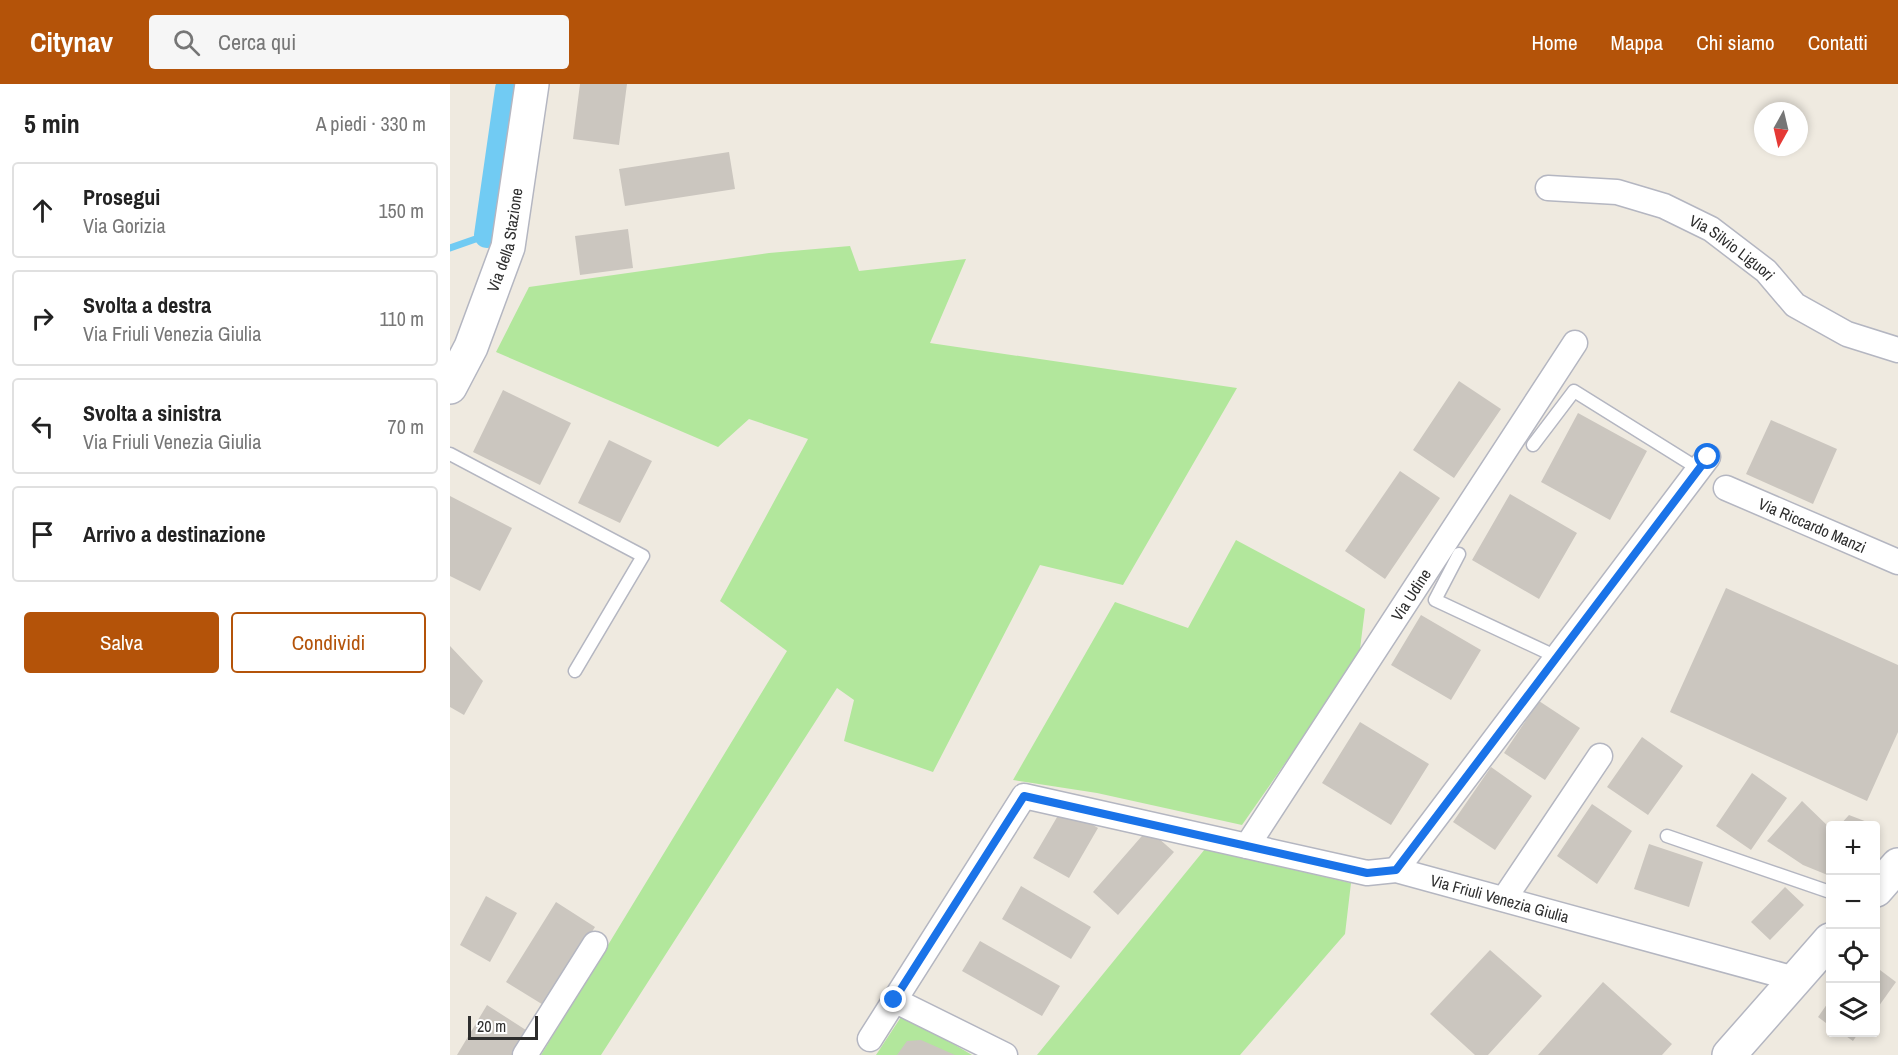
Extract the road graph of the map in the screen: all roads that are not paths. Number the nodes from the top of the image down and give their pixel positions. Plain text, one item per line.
1 (532, 84) edge
2 (1548, 188) dead end
3 (1575, 343) dead end
4 (1898, 350) edge
5 (450, 387) edge
6 (1533, 445) dead end
7 (450, 454) edge
8 (1704, 463) joint
9 (1726, 488) dead end
10 (1459, 554) dead end
11 (1898, 562) edge
12 (1557, 657) junction
13 (575, 671) dead end
14 (1600, 756) dead end
15 (1667, 836) dead end
16 (1247, 846) junction
17 (1898, 865) edge
18 (1396, 870) junction
19 (1880, 885) edge
20 (1826, 891) edge
21 (1503, 899) junction
22 (595, 944) dead end
23 (1826, 944) edge
24 (1795, 979) junction
25 (894, 1000) junction
26 (870, 1039) dead end
27 (525, 1055) edge
28 (1005, 1055) edge
29 (1729, 1055) edge

1 - 5 street, Via della Stazione
2 - 4 street, Via Silvio Liguori
3 - 16 street, Via Udine
6 - 8 lane
7 - 13 lane
8 - 12 street
9 - 11 street, Via Riccardo Manzi
10 - 12 lane
12 - 18 street
14 - 21 street
15 - 20 lane
16 - 18 street, Via Friuli Venezia Giulia
16 - 25 street, Via Friuli Venezia Giulia
17 - 19 street
18 - 21 street, Via Friuli Venezia Giulia
21 - 24 street, Via Friuli Venezia Giulia
22 - 27 street
23 - 24 street
24 - 29 street
25 - 26 street, Via Friuli Venezia Giulia
25 - 28 street

